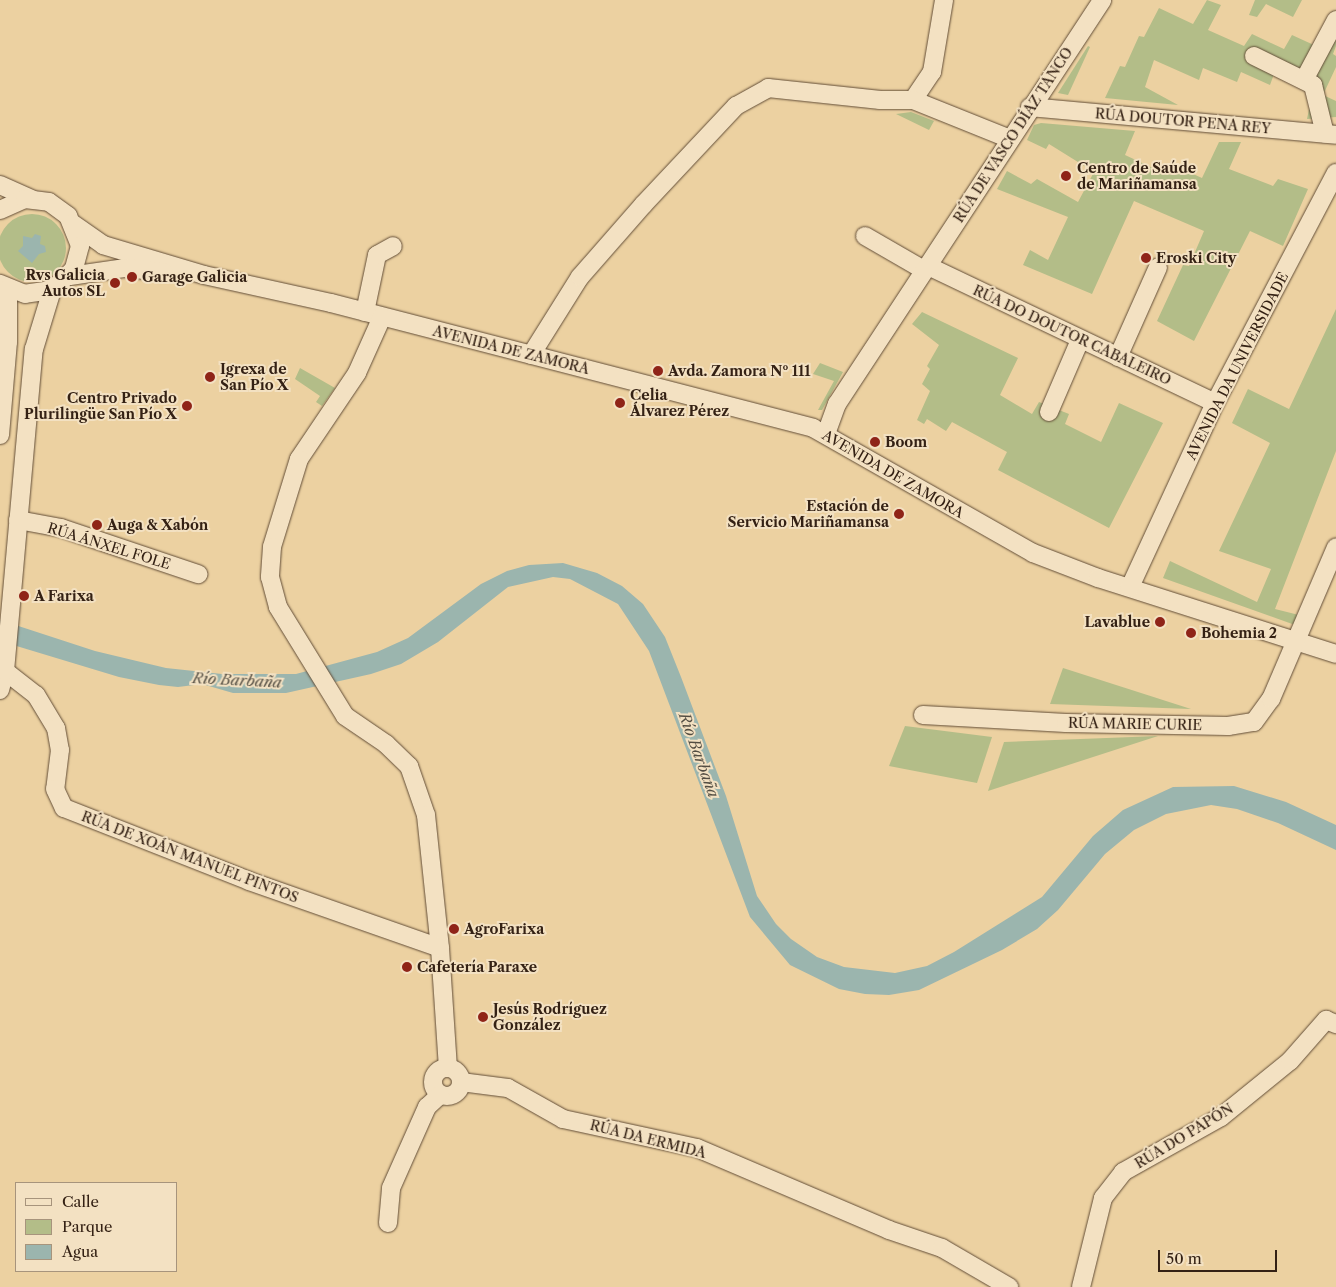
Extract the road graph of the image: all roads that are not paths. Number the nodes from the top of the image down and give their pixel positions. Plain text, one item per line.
1 (944, 0) edge
2 (1102, 0) edge
3 (1336, 20) edge
4 (1254, 56) dead end
5 (1304, 80) junction
6 (913, 100) junction
7 (1030, 107) junction
8 (1330, 134) edge
9 (1010, 139) junction
10 (1336, 173) edge
11 (0, 185) edge
12 (33, 199) junction
13 (0, 210) edge
14 (72, 223) junction
15 (865, 236) dead end
16 (393, 246) dead end
17 (1158, 267) dead end
18 (926, 268) junction
19 (204, 275) junction
20 (70, 276) junction
21 (4, 286) edge
22 (52, 290) junction
23 (374, 314) junction
24 (1080, 340) junction
25 (531, 355) junction
26 (1118, 357) junction
27 (1216, 403) junction
28 (1049, 412) dead end
29 (826, 434) junction
30 (0, 436) edge
31 (18, 520) junction
32 (1336, 547) edge
33 (198, 574) dead end
34 (1130, 587) junction
35 (1295, 640) junction
36 (1336, 654) edge
37 (5, 671) junction
38 (0, 690) edge
39 (922, 715) dead end
40 (440, 948) junction
41 (1336, 1024) edge
42 (448, 1068) junction
43 (461, 1082) junction
44 (440, 1095) junction
45 (388, 1223) dead end
46 (1009, 1287) edge
47 (1081, 1287) edge

1 - 6 street
2 - 7 street, RÚA DE VASCO DÍAZ TANCO
3 - 5 street
4 - 5 street
5 - 8 street
6 - 9 street
6 - 25 street
7 - 8 street, RÚA DOUTOR PENA REY
7 - 9 street, RÚA DE VASCO DÍAZ TANCO
9 - 18 street, RÚA DE VASCO DÍAZ TANCO
10 - 27 street, AVENIDA DA UNIVERSIDADE
11 - 12 street
12 - 13 street
12 - 14 street
14 - 19 street, AVENIDA DE ZAMORA
14 - 20 street
15 - 18 street
16 - 23 street
17 - 26 street
18 - 24 street, RÚA DO DOUTOR CABALEIRO
18 - 29 street, RÚA DE VASCO DÍAZ TANCO
19 - 20 street, AVENIDA DE ZAMORA
19 - 23 street, AVENIDA DE ZAMORA
20 - 22 street
21 - 22 street
21 - 30 street
22 - 31 street
23 - 25 street, AVENIDA DE ZAMORA
23 - 40 street
24 - 26 street, RÚA DO DOUTOR CABALEIRO
24 - 28 street
25 - 29 street, AVENIDA DE ZAMORA
26 - 27 street, RÚA DO DOUTOR CABALEIRO
27 - 34 street, AVENIDA DA UNIVERSIDADE
29 - 34 street, AVENIDA DE ZAMORA
31 - 33 street, RÚA ÁNXEL FOLE
31 - 37 street
32 - 35 street, RÚA MARIE CURIE
34 - 35 street, AVENIDA DE ZAMORA
35 - 36 street, AVENIDA DE ZAMORA
35 - 39 street, RÚA MARIE CURIE
37 - 38 street
37 - 40 street, RÚA DE XOÁN MANUEL PINTOS
40 - 42 street
41 - 47 street, RÚA DO PAPÓN
42 - 43 street
42 - 44 street
43 - 44 street
43 - 46 street, RÚA DA ERMIDA
44 - 45 street

